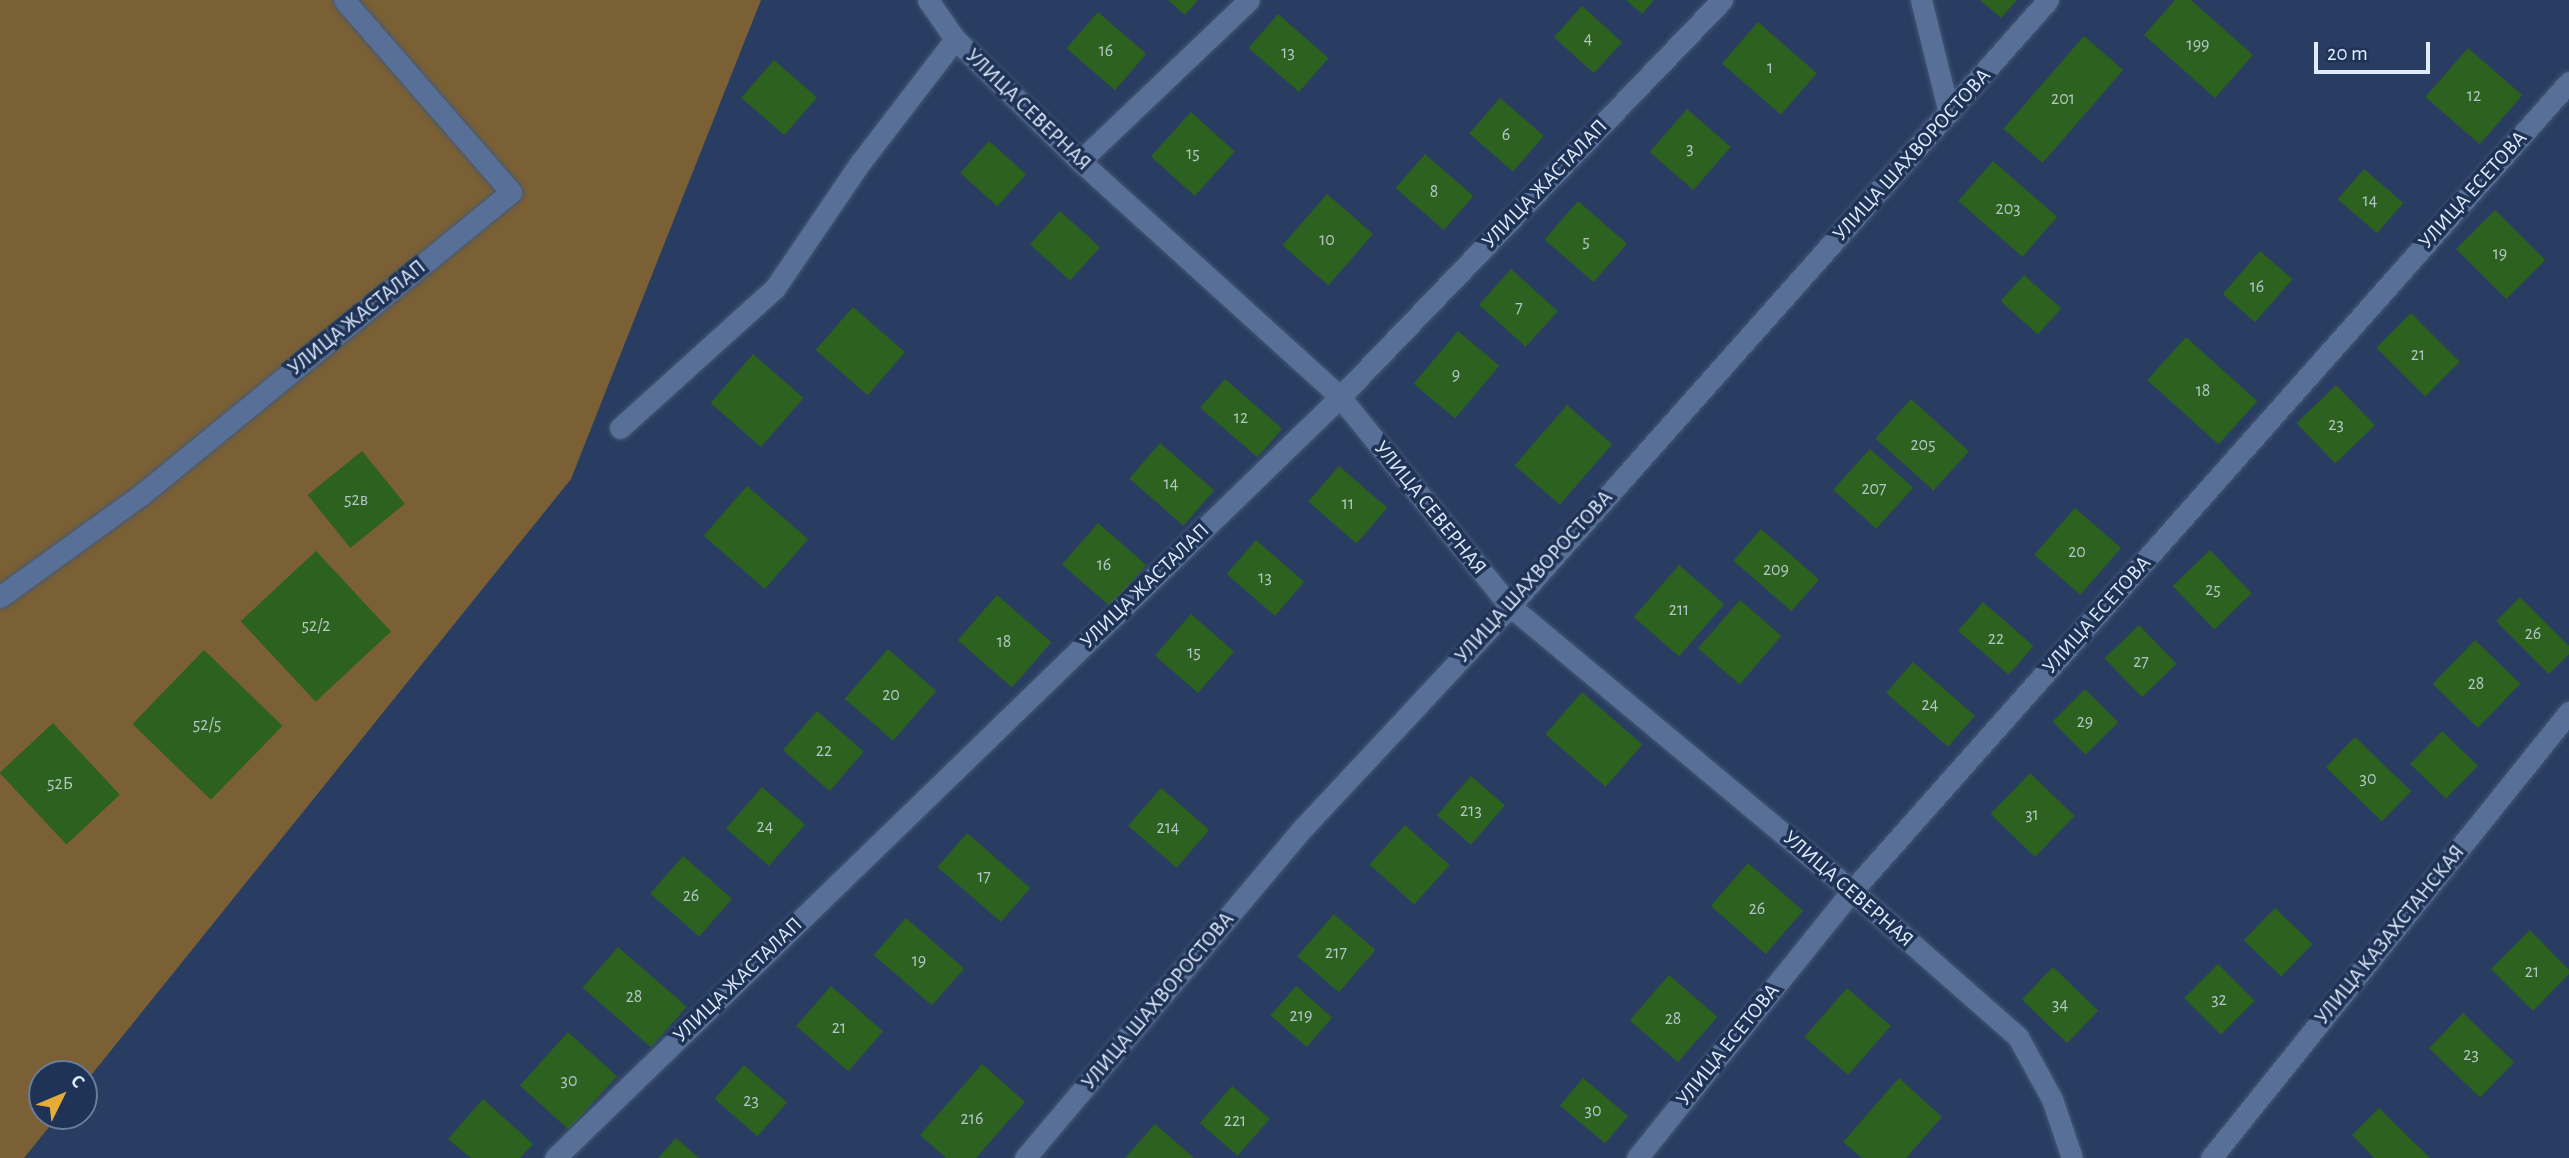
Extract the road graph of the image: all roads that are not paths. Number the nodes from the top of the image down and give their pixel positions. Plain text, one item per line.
1 (344, 0) edge
2 (928, 0) edge
3 (1249, 0) edge
4 (1723, 0) edge
5 (1921, 0) edge
6 (2048, 0) edge
7 (955, 39) junction
8 (2569, 82) edge
9 (1949, 113) junction
10 (1080, 161) junction
11 (1340, 397) junction
12 (620, 428) dead end
13 (0, 597) edge
14 (1510, 606) junction
15 (2569, 712) edge
16 (1852, 891) junction
17 (555, 1158) edge
18 (1025, 1158) edge
19 (1637, 1158) edge
20 (2072, 1158) edge
21 (2211, 1158) edge

1 - 13 street, УЛИЦА ЖАСТАЛАП
2 - 7 street, УЛИЦА СЕВЕРНАЯ
3 - 10 street
4 - 11 street, УЛИЦА ЖАСТАЛАП
5 - 9 street
6 - 9 street, УЛИЦА ШАХВОРОСТОВА
7 - 10 street, УЛИЦА СЕВЕРНАЯ
7 - 12 street
8 - 16 street, УЛИЦА ЕСЕТОВА
9 - 14 street, УЛИЦА ШАХВОРОСТОВА
10 - 11 street, УЛИЦА СЕВЕРНАЯ
11 - 14 street, УЛИЦА СЕВЕРНАЯ
11 - 17 street, УЛИЦА ЖАСТАЛАП
14 - 16 street, УЛИЦА СЕВЕРНАЯ
14 - 18 street, УЛИЦА ШАХВОРОСТОВА
15 - 21 street, УЛИЦА КАЗАХСТАНСКАЯ
16 - 19 street, УЛИЦА ЕСЕТОВА
16 - 20 street, УЛИЦА СЕВЕРНАЯ

